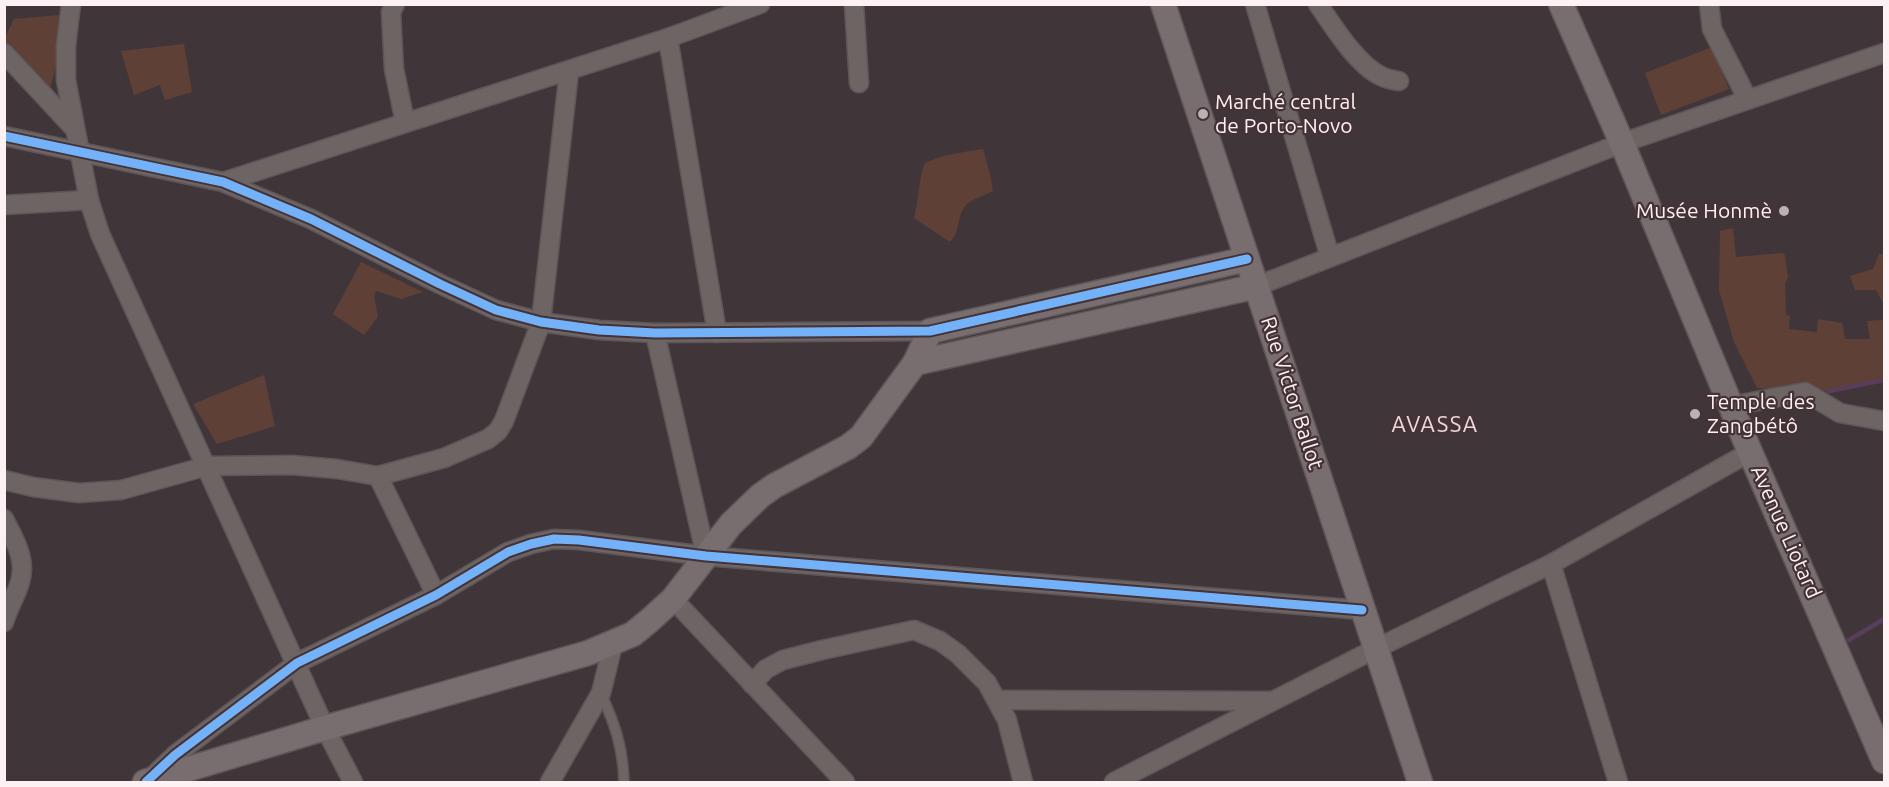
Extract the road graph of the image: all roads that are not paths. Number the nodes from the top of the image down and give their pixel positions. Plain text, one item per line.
1 (71, 4) edge
2 (395, 4) edge
3 (760, 4) edge
4 (854, 4) edge
5 (1164, 4) edge
6 (1255, 4) edge
7 (1318, 4) edge
8 (1561, 4) edge
9 (1709, 4) edge
10 (668, 38) junction
11 (4, 53) edge
12 (1884, 53) edge
13 (569, 71) junction
14 (1399, 81) dead end
15 (859, 83) dead end
16 (1748, 100) junction
17 (405, 122) junction
18 (75, 129) junction
19 (4, 136) edge
20 (1622, 143) junction
21 (80, 152) junction
22 (223, 182) junction
23 (89, 200) junction
24 (4, 205) edge
25 (1330, 257) junction
26 (1247, 259) junction
27 (1257, 286) junction
28 (541, 322) junction
29 (930, 331) junction
30 (655, 333) junction
31 (717, 333) junction
32 (915, 363) junction
33 (1731, 406) junction
34 (1884, 421) edge
35 (1750, 452) junction
36 (207, 466) junction
37 (378, 476) junction
38 (4, 480) edge
39 (4, 519) edge
40 (706, 556) junction
41 (1551, 564) junction
42 (436, 596) junction
43 (673, 599) junction
44 (1362, 610) junction
45 (4, 622) edge
46 (613, 644) junction
47 (1375, 649) junction
48 (297, 663) junction
49 (752, 684) junction
50 (601, 693) junction
51 (998, 700) junction
52 (1273, 701) junction
53 (325, 728) junction
54 (1884, 761) edge
55 (145, 782) edge
56 (353, 783) edge
57 (550, 783) edge
58 (624, 783) edge
59 (845, 783) edge
60 (1023, 783) edge
61 (1114, 783) edge
62 (1419, 783) edge
63 (1618, 783) edge

1 - 18 street
2 - 17 street
3 - 10 street
4 - 15 street
5 - 26 street, Rue Victor Ballot
6 - 25 street
7 - 14 street
8 - 20 street, Avenue Liotard
9 - 16 street
10 - 13 street
10 - 31 street
11 - 18 street
12 - 16 street
13 - 17 street
13 - 28 street
16 - 20 street
17 - 22 street
18 - 21 street
19 - 21 street
20 - 25 street
20 - 33 street, Avenue Liotard
21 - 22 street
21 - 23 street
22 - 28 street
23 - 24 street
23 - 36 street
25 - 27 street
26 - 27 street, Rue Victor Ballot
26 - 29 street
27 - 32 street
27 - 44 street, Rue Victor Ballot
28 - 30 street
28 - 37 street
29 - 31 street
29 - 32 street
30 - 31 street
30 - 40 street
32 - 40 street
33 - 34 street
33 - 35 street, Avenue Liotard
35 - 41 street
35 - 54 street, Avenue Liotard
36 - 37 street
36 - 38 street
36 - 48 street
37 - 42 street
39 - 45 street
40 - 42 street
40 - 43 street
40 - 44 street
41 - 47 street
41 - 63 street
42 - 48 street
43 - 46 street
43 - 49 street
44 - 47 street, Rue Victor Ballot
46 - 50 street
46 - 53 street
47 - 52 street
47 - 62 street, Rue Victor Ballot
48 - 53 street
48 - 55 street
49 - 51 street
49 - 59 street
50 - 57 street
50 - 58 lane
51 - 52 street
51 - 60 street
52 - 61 street
53 - 55 street
53 - 56 street

